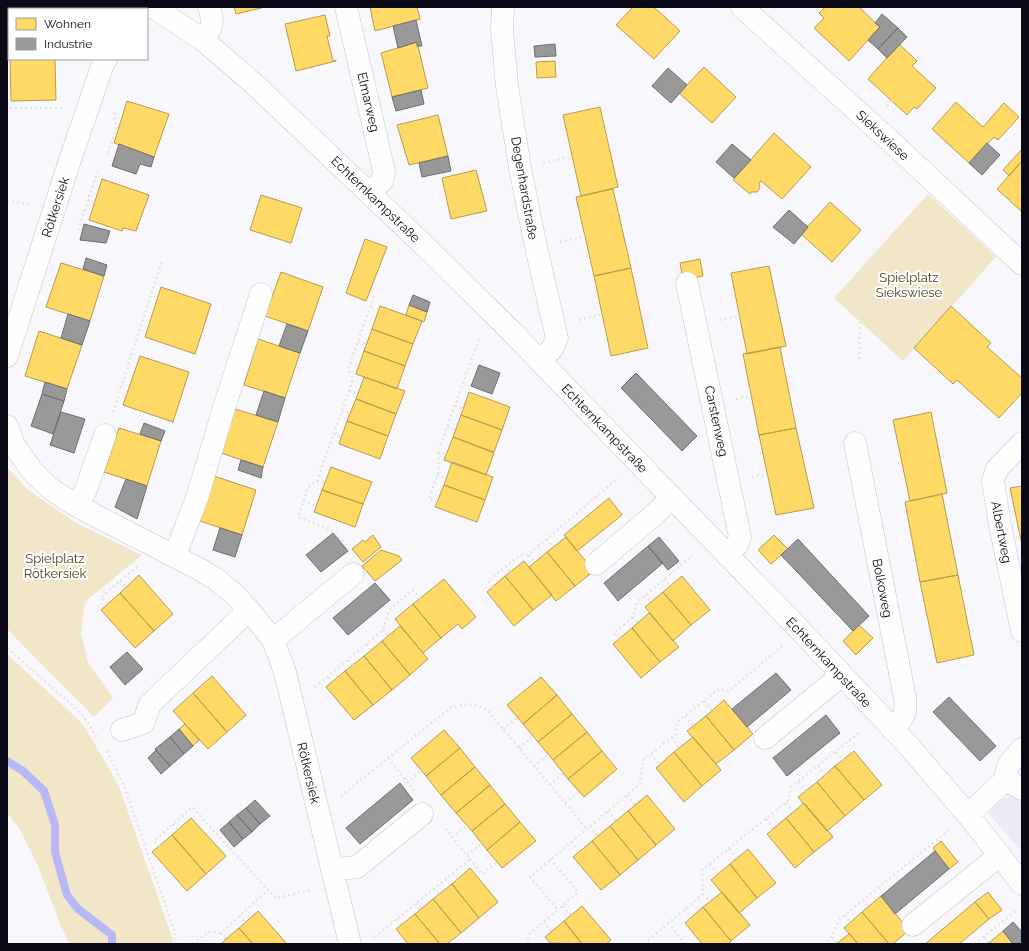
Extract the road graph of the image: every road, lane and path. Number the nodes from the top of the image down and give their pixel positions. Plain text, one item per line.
1 (153, 7) edge
2 (209, 7) edge
3 (346, 7) edge
4 (503, 7) edge
5 (742, 7) edge
6 (203, 40) junction
7 (105, 60) edge
8 (7, 104) edge
9 (65, 108) dead end
10 (572, 156) dead end
11 (541, 163) dead end
12 (97, 172) dead end
13 (370, 193) junction
14 (7, 201) edge
15 (37, 205) dead end
16 (78, 230) dead end
17 (585, 236) dead end
18 (557, 242) dead end
19 (978, 258) dead end
20 (162, 261) dead end
21 (1022, 264) edge
22 (687, 283) dead end
23 (261, 294) dead end
24 (374, 296) dead end
25 (602, 314) dead end
26 (576, 321) dead end
27 (481, 332) dead end
28 (358, 342) junction
29 (366, 344) dead end
30 (7, 356) edge
31 (859, 359) dead end
32 (540, 361) junction
33 (350, 363) junction
34 (358, 366) dead end
35 (349, 391) junction
36 (357, 393) dead end
37 (455, 406) junction
38 (463, 408) dead end
39 (342, 411) junction
40 (350, 414) dead end
41 (7, 426) edge
42 (447, 427) junction
43 (455, 430) dead end
44 (334, 434) junction
45 (105, 435) joint
46 (341, 437) dead end
47 (855, 443) dead end
48 (1022, 443) edge
49 (438, 452) junction
50 (446, 454) dead end
51 (437, 475) junction
52 (621, 476) dead end
53 (446, 478) dead end
54 (317, 481) junction
55 (324, 483) dead end
56 (672, 497) junction
57 (303, 501) junction
58 (437, 502) dead end
59 (78, 506) junction
60 (316, 506) dead end
61 (547, 539) junction
62 (553, 547) dead end
63 (696, 552) dead end
64 (175, 555) junction
65 (528, 555) junction
66 (727, 555) junction
67 (535, 562) dead end
68 (140, 564) dead end
69 (352, 564) joint
70 (596, 564) dead end
71 (506, 566) junction
72 (510, 572) dead end
73 (664, 579) junction
74 (120, 581) junction
75 (670, 586) dead end
76 (126, 587) dead end
77 (493, 587) dead end
78 (645, 595) junction
79 (420, 599) dead end
80 (651, 602) dead end
81 (107, 604) dead end
82 (249, 610) junction
83 (633, 617) junction
84 (638, 623) dead end
85 (384, 630) junction
86 (800, 630) junction
87 (1022, 631) edge
88 (388, 635) dead end
89 (619, 639) dead end
90 (273, 640) junction
91 (367, 644) junction
92 (7, 648) edge
93 (371, 650) dead end
94 (348, 660) junction
95 (353, 665) dead end
96 (842, 674) junction
97 (328, 676) junction
98 (333, 681) dead end
99 (292, 698) junction
100 (704, 701) junction
101 (712, 711) dead end
102 (685, 716) junction
103 (518, 717) dead end
104 (887, 723) junction
105 (694, 726) dead end
106 (503, 729) junction
107 (122, 730) dead end
108 (533, 736) dead end
109 (97, 737) dead end
110 (672, 737) junction
111 (765, 738) dead end
112 (519, 748) junction
113 (680, 748) dead end
114 (1022, 749) edge
115 (106, 750) dead end
116 (836, 752) junction
117 (548, 754) dead end
118 (651, 754) junction
119 (388, 758) junction
120 (843, 760) dead end
121 (659, 764) dead end
122 (818, 766) junction
123 (534, 767) junction
124 (421, 771) dead end
125 (564, 773) dead end
126 (825, 775) dead end
127 (798, 782) junction
128 (407, 783) junction
129 (550, 785) junction
130 (1013, 785) edge
131 (806, 791) dead end
132 (579, 792) dead end
133 (626, 795) junction
134 (565, 803) junction
135 (786, 803) junction
136 (635, 805) dead end
137 (317, 807) junction
138 (426, 810) junction
139 (608, 811) junction
140 (793, 812) dead end
141 (766, 819) junction
142 (616, 821) dead end
143 (960, 821) junction
144 (173, 824) junction
145 (466, 826) dead end
146 (590, 826) junction
147 (774, 828) dead end
148 (587, 829) junction
149 (178, 830) dead end
150 (598, 836) dead end
151 (452, 837) junction
152 (571, 842) junction
153 (481, 844) dead end
154 (160, 846) dead end
155 (729, 849) junction
156 (579, 852) dead end
157 (467, 855) junction
158 (1000, 855) junction
159 (737, 858) dead end
160 (470, 859) junction
161 (550, 859) junction
162 (497, 862) dead end
163 (710, 864) junction
164 (453, 874) junction
165 (718, 874) dead end
166 (334, 878) junction
167 (457, 879) dead end
168 (1022, 884) edge
169 (434, 889) junction
170 (268, 890) junction
171 (439, 894) dead end
172 (703, 894) junction
173 (863, 900) junction
174 (710, 902) dead end
175 (416, 903) junction
176 (563, 906) junction
177 (869, 907) dead end
178 (421, 909) dead end
179 (685, 909) junction
180 (1018, 909) dead end
181 (558, 910) junction
182 (571, 915) dead end
183 (845, 915) junction
184 (239, 916) junction
185 (691, 917) dead end
186 (397, 919) junction
187 (245, 922) dead end
188 (544, 922) junction
189 (851, 922) dead end
190 (668, 923) junction
191 (402, 925) dead end
192 (913, 925) dead end
193 (552, 931) dead end
194 (221, 933) junction
195 (832, 937) junction
196 (984, 937) junction
197 (373, 938) dead end
198 (226, 939) dead end
199 (989, 942) dead end
200 (837, 943) edge
201 (176, 944) edge
202 (195, 944) edge
203 (350, 944) edge
204 (528, 944) edge
205 (649, 944) edge
206 (685, 944) edge
207 (823, 944) edge
208 (975, 944) edge

1 - 6 street, Echternkampstraße
2 - 6 street
3 - 13 street, Elmarweg
4 - 32 street, Degenhardstraße
5 - 21 street, Siekswiese
6 - 13 street, Echternkampstraße
7 - 30 street, Rötkersiek
8 - 9 path
10 - 11 path
12 - 16 path
13 - 32 street, Echternkampstraße
14 - 15 path
17 - 18 path
19 - 31 path
20 - 45 path
22 - 66 street, Carstenweg
23 - 64 street
24 - 28 path
25 - 26 path
27 - 37 path
28 - 29 path
28 - 33 path
32 - 56 street, Echternkampstraße
33 - 34 path
33 - 35 path
35 - 36 path
35 - 39 path
37 - 38 path
37 - 42 path
39 - 40 path
39 - 44 path
41 - 59 street, Rötkersiek
42 - 43 path
42 - 49 path
44 - 46 path
44 - 54 path
45 - 59 street
47 - 104 street, Bolkoweg
48 - 87 street, Albertweg
49 - 50 path
49 - 51 path
51 - 53 path
51 - 58 path
52 - 61 path
54 - 55 path
54 - 57 path
56 - 66 street, Echternkampstraße
56 - 70 street
57 - 60 path
57 - 69 path
59 - 64 street, Rötkersiek
61 - 62 path
61 - 65 path
63 - 73 path
64 - 82 street, Rötkersiek
65 - 67 path
65 - 71 path
66 - 86 street, Echternkampstraße
68 - 74 path
69 - 90 street
71 - 72 path
71 - 77 path
73 - 75 path
73 - 78 path
74 - 76 path
74 - 81 path
78 - 80 path
78 - 83 path
79 - 85 path
82 - 90 street, Rötkersiek
82 - 107 street
83 - 84 path
83 - 89 path
85 - 88 path
85 - 91 path
86 - 96 street, Echternkampstraße
86 - 100 path
90 - 99 street, Rötkersiek
91 - 93 path
91 - 94 path
92 - 109 path
94 - 95 path
94 - 97 path
96 - 104 street, Echternkampstraße
96 - 111 street
97 - 98 path
97 - 99 path
99 - 137 street, Rötkersiek
100 - 101 path
100 - 102 path
102 - 105 path
102 - 110 path
103 - 106 path
104 - 116 path
104 - 143 street, Echternkampstraße
106 - 112 path
106 - 119 path
108 - 112 path
110 - 113 path
110 - 118 path
112 - 123 path
114 - 130 street
115 - 201 path
116 - 120 path
116 - 122 path
117 - 123 path
118 - 121 path
118 - 133 path
119 - 128 path
119 - 137 path
122 - 126 path
122 - 127 path
123 - 129 path
124 - 128 path
125 - 129 path
127 - 131 path
127 - 135 path
128 - 138 path
129 - 134 path
130 - 143 street
132 - 134 path
133 - 136 path
133 - 139 path
134 - 148 path
135 - 140 path
135 - 141 path
137 - 166 street, Rötkersiek
138 - 151 path
138 - 166 street
139 - 142 path
139 - 146 path
141 - 147 path
141 - 155 path
143 - 158 street, Echternkampstraße
143 - 173 path
144 - 149 path
144 - 154 path
144 - 170 path
145 - 151 path
146 - 148 path
146 - 150 path
148 - 152 path
151 - 157 path
152 - 156 path
152 - 161 path
153 - 157 path
155 - 159 path
155 - 163 path
157 - 160 path
158 - 168 street, Echternkampstraße
158 - 192 street
160 - 162 path
160 - 164 path
161 - 176 path
161 - 181 path
163 - 165 path
163 - 172 path
164 - 167 path
164 - 169 path
166 - 170 path
166 - 203 street, Rötkersiek
169 - 171 path
169 - 175 path
170 - 184 path
172 - 174 path
172 - 179 path
173 - 177 path
173 - 183 path
175 - 178 path
175 - 186 path
176 - 181 path
176 - 182 path
179 - 185 path
179 - 190 path
180 - 196 path
181 - 188 path
183 - 189 path
183 - 195 path
184 - 187 path
184 - 194 path
186 - 191 path
186 - 197 path
188 - 193 path
188 - 204 path
190 - 205 path
190 - 206 path
194 - 198 path
194 - 202 path
195 - 200 path
195 - 207 path
196 - 199 path
196 - 208 path

